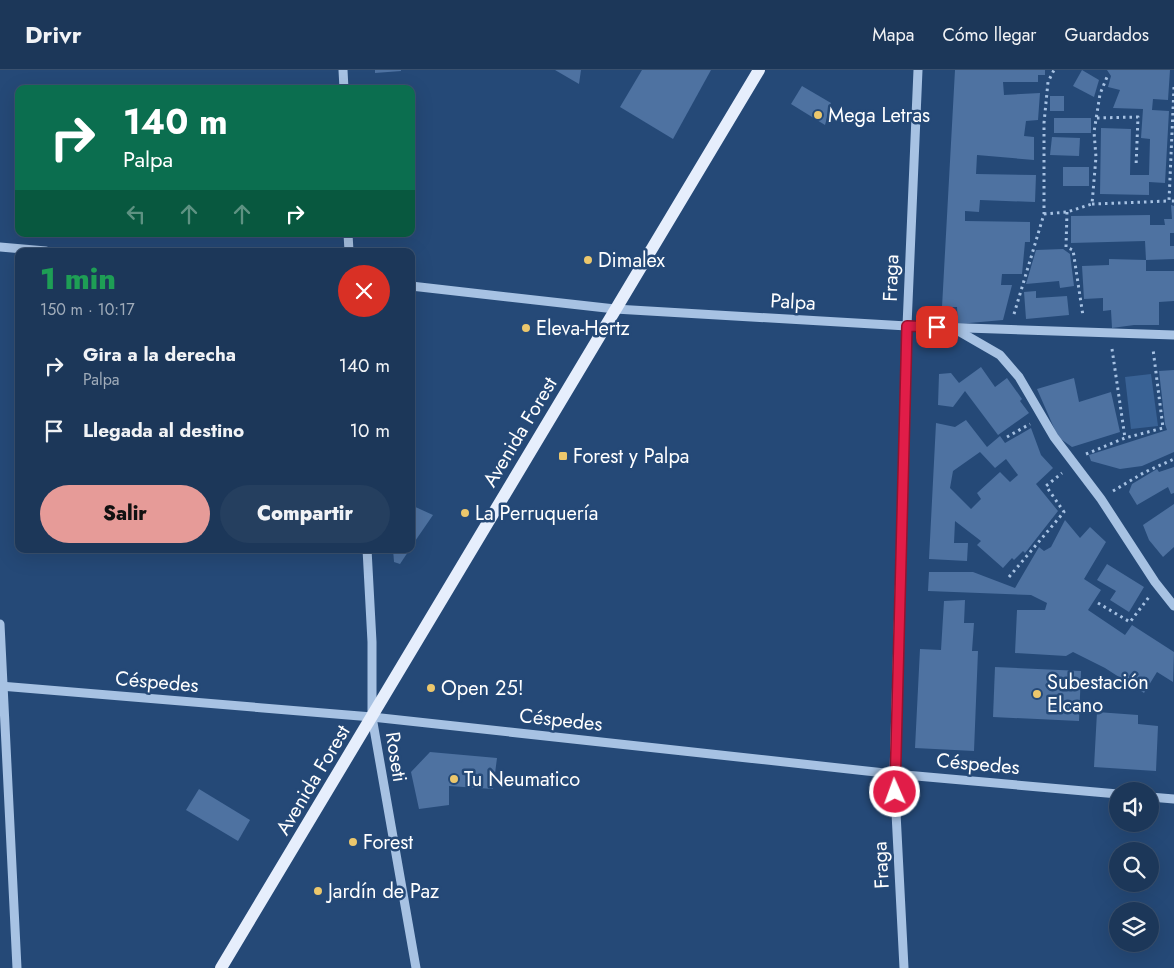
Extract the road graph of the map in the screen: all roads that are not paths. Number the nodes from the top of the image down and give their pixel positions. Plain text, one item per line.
1 (343, 70) edge
2 (759, 70) edge
3 (918, 70) edge
4 (344, 85) edge
5 (0, 247) edge
6 (15, 248) edge
7 (415, 286) edge
8 (615, 309) junction
9 (907, 326) junction
10 (953, 328) junction
11 (1174, 336) edge
12 (367, 553) edge
13 (1174, 606) edge
14 (0, 624) edge
15 (1, 686) edge
16 (372, 717) junction
17 (894, 774) junction
18 (1109, 793) edge
19 (1159, 798) edge
20 (1174, 799) edge
21 (17, 968) edge
22 (221, 968) edge
23 (416, 968) edge
24 (904, 968) edge

1 - 4 street
2 - 8 main road, Avenida Forest
3 - 9 street, Fraga
5 - 6 street
7 - 8 street, Palpa
8 - 9 street, Palpa
8 - 16 main road, Avenida Forest
9 - 10 street, Palpa
9 - 17 street, Fraga
10 - 11 street, Palpa
10 - 13 street
12 - 16 street, Roseti
14 - 15 street
15 - 16 street, Céspedes
15 - 21 street
16 - 17 street, Céspedes
16 - 22 main road, Avenida Forest
16 - 23 street, Roseti
17 - 18 street, Céspedes
17 - 24 street, Fraga
19 - 20 street

